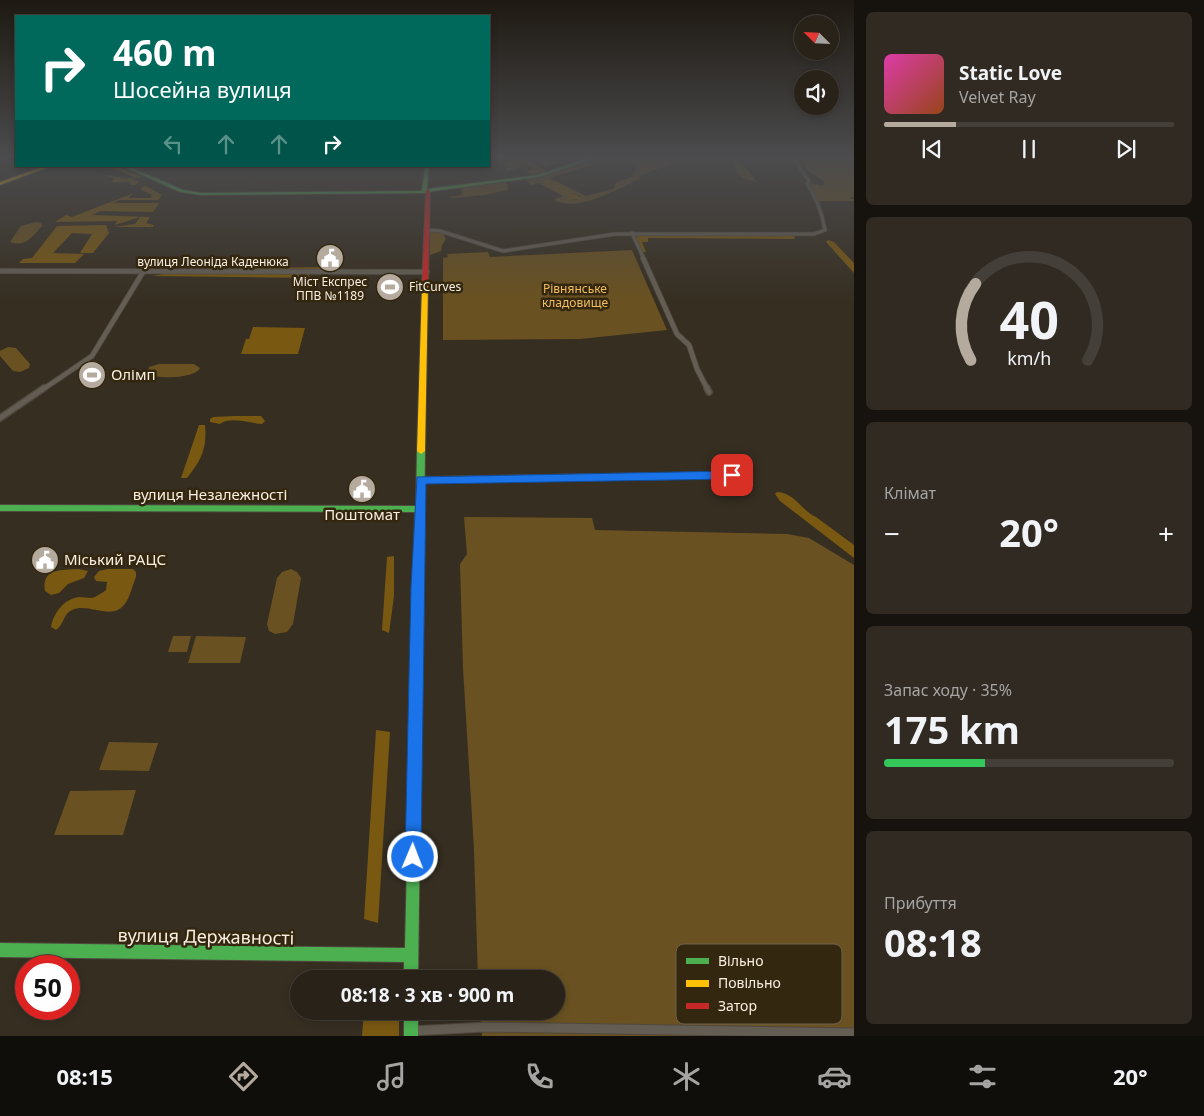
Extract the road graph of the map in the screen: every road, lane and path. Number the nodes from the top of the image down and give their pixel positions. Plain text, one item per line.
1 (427, 204) edge
2 (818, 204) edge
3 (428, 230) junction
4 (632, 233) junction
5 (0, 271) edge
6 (144, 272) junction
7 (427, 272) junction
8 (709, 392) dead end
9 (0, 418) edge
10 (732, 475) dead end
11 (421, 480) junction
12 (0, 508) edge
13 (420, 509) junction
14 (0, 950) edge
15 (411, 955) junction
16 (411, 970) edge
17 (411, 1020) edge
18 (854, 1033) edge
19 (411, 1034) edge

1 - 3 main road
2 - 4 street
3 - 4 street
3 - 7 main road
4 - 8 street
5 - 6 street, вулиця Леоніда Каденюка
6 - 7 street, вулиця Леоніда Каденюка
6 - 9 street
7 - 11 main road
10 - 11 street
11 - 13 main road
12 - 13 main road, вулиця Незалежності
13 - 15 main road
14 - 15 main road, вулиця Державності
15 - 16 main road
17 - 19 main road
18 - 19 street

